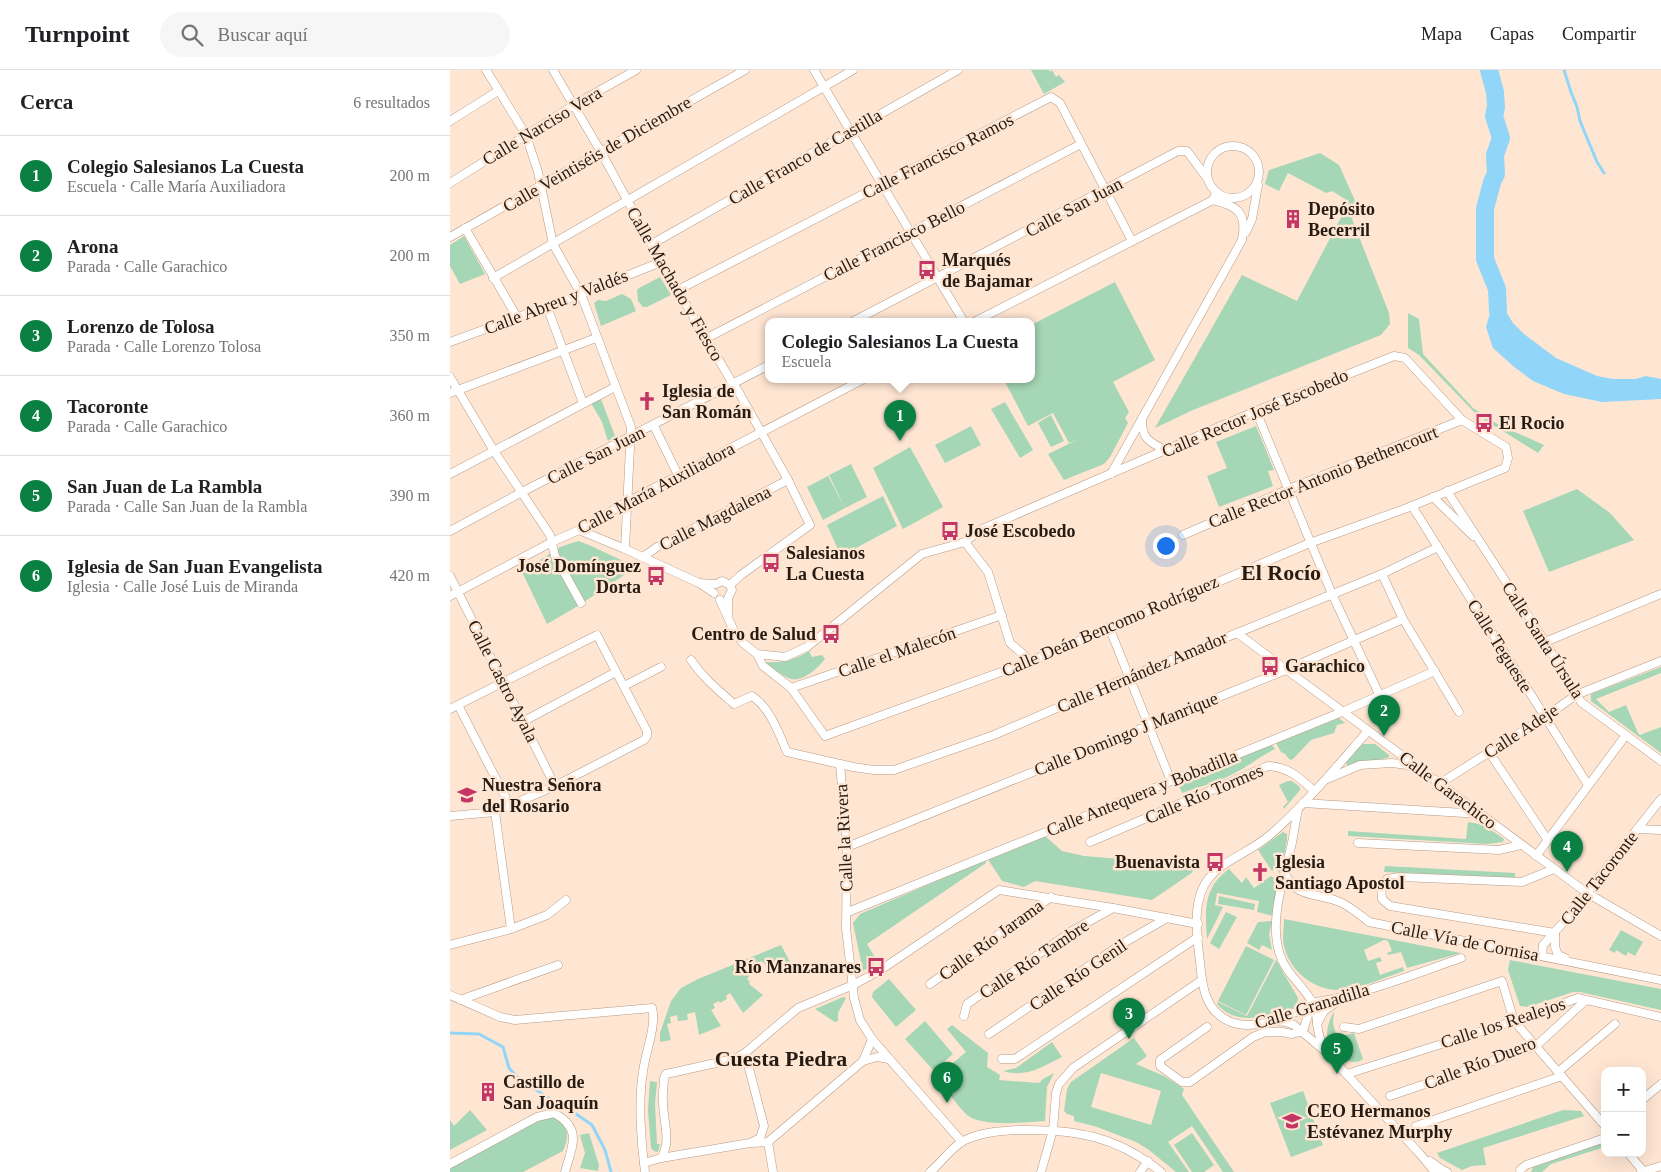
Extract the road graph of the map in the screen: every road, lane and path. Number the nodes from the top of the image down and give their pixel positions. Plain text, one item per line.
1 (486, 70) edge
2 (553, 70) edge
3 (636, 70) edge
4 (745, 70) edge
5 (814, 70) edge
6 (853, 70) edge
7 (958, 70) edge
8 (824, 86) junction
9 (498, 91) junction
10 (574, 105) junction
11 (450, 121) edge
12 (851, 131) junction
13 (526, 135) junction
14 (1082, 144) junction
15 (601, 152) junction
16 (1207, 178) junction
17 (1258, 182) junction
18 (450, 183) edge
19 (882, 185) junction
20 (541, 186) junction
21 (1105, 190) junction
22 (1214, 196) junction
23 (626, 200) junction
24 (465, 228) junction
25 (911, 232) junction
26 (450, 237) edge
27 (1242, 240) junction
28 (1132, 241) junction
29 (553, 244) junction
30 (652, 244) junction
31 (661, 262) junction
32 (494, 278) junction
33 (938, 278) junction
34 (678, 290) junction
35 (581, 294) junction
36 (547, 307) junction
37 (517, 316) junction
38 (860, 318) edge
39 (962, 318) edge
40 (982, 318) edge
41 (596, 338) junction
42 (707, 338) junction
43 (450, 342) edge
44 (563, 349) junction
45 (765, 367) edge
46 (450, 377) edge
47 (856, 383) edge
48 (733, 384) junction
49 (615, 387) junction
50 (454, 392) edge
51 (584, 403) junction
52 (1256, 410) junction
53 (1142, 416) junction
54 (1462, 420) junction
55 (654, 426) junction
56 (761, 432) junction
57 (630, 438) junction
58 (1165, 450) junction
59 (494, 451) junction
60 (1505, 468) joint
61 (450, 474) edge
62 (1111, 474) junction
63 (678, 475) junction
64 (788, 480) junction
65 (1289, 489) junction
66 (1447, 491) junction
67 (522, 492) junction
68 (1433, 497) junction
69 (626, 502) junction
70 (1412, 506) junction
71 (579, 530) junction
72 (450, 531) edge
73 (1183, 535) dead end
74 (552, 542) junction
75 (965, 542) junction
76 (1310, 543) junction
77 (1483, 546) junction
78 (1438, 547) junction
79 (625, 549) junction
80 (643, 557) junction
81 (1382, 574) junction
82 (450, 576) edge
83 (699, 583) junction
84 (716, 584) junction
85 (730, 585) junction
86 (458, 593) junction
87 (714, 593) junction
88 (1332, 594) junction
89 (1661, 594) edge
90 (450, 596) edge
91 (724, 599) junction
92 (581, 603) dead end
93 (1002, 616) junction
94 (1403, 619) junction
95 (1109, 626) junction
96 (1237, 633) junction
97 (1354, 642) junction
98 (1545, 642) junction
99 (757, 654) junction
100 (691, 660) dead end
101 (1661, 660) edge
102 (1031, 661) junction
103 (661, 667) dead end
104 (1286, 670) junction
105 (1435, 670) junction
106 (616, 672) junction
107 (1129, 677) junction
108 (504, 683) junction
109 (624, 686) junction
110 (791, 688) junction
111 (1379, 694) junction
112 (1576, 695) junction
113 (458, 705) junction
114 (450, 709) edge
115 (1342, 712) junction
116 (1459, 712) dead end
117 (1544, 717) junction
118 (524, 721) junction
119 (1148, 726) junction
120 (1368, 731) junction
121 (1626, 735) junction
122 (1396, 752) junction
123 (1489, 752) junction
124 (1661, 761) edge
125 (1341, 762) junction
126 (1384, 763) junction
127 (840, 764) junction
128 (1417, 767) junction
129 (1348, 770) junction
130 (1171, 781) junction
131 (1323, 781) junction
132 (1439, 784) junction
133 (1588, 785) junction
134 (555, 786) junction
135 (1314, 791) junction
136 (1661, 798) edge
137 (1303, 803) junction
138 (510, 806) junction
139 (1298, 809) junction
140 (495, 812) junction
141 (1480, 814) junction
142 (450, 816) edge
143 (1637, 829) junction
144 (1661, 830) edge
145 (1547, 839) junction
146 (1090, 842) dead end
147 (1358, 844) dead end
148 (1521, 845) junction
149 (847, 847) junction
150 (1536, 856) junction
151 (1554, 869) junction
152 (1285, 873) junction
153 (1586, 893) junction
154 (1051, 897) junction
155 (566, 900) dead end
156 (1114, 908) junction
157 (848, 912) junction
158 (1167, 918) junction
159 (1198, 924) junction
160 (511, 929) junction
161 (1555, 933) junction
162 (1661, 936) edge
163 (1198, 937) junction
164 (450, 945) edge
165 (1542, 956) junction
166 (1461, 958) dead end
167 (1576, 963) junction
168 (558, 965) dead end
169 (1202, 980) junction
170 (1661, 980) edge
171 (930, 984) dead end
172 (853, 985) junction
173 (450, 995) edge
174 (1346, 996) junction
175 (460, 1000) junction
176 (1586, 1000) junction
177 (1312, 1004) junction
178 (1297, 1012) junction
179 (964, 1016) dead end
180 (1661, 1017) edge
181 (1306, 1019) junction
182 (1514, 1020) junction
183 (1270, 1021) junction
184 (1317, 1024) junction
185 (1615, 1024) dead end
186 (1207, 1027) dead end
187 (1344, 1027) dead end
188 (1303, 1031) junction
189 (990, 1034) dead end
190 (872, 1039) junction
191 (1536, 1046) junction
192 (1326, 1052) junction
193 (745, 1053) junction
194 (889, 1059) junction
195 (1002, 1059) dead end
196 (863, 1061) junction
197 (1347, 1074) junction
198 (1560, 1074) junction
199 (1661, 1084) edge
200 (1390, 1096) dead end
201 (1646, 1097) edge
202 (1601, 1121) edge
203 (764, 1126) junction
204 (1416, 1126) dead end
205 (785, 1127) junction
206 (1053, 1130) junction
207 (1601, 1139) edge
208 (667, 1142) junction
209 (768, 1142) junction
210 (962, 1142) junction
211 (750, 1143) junction
212 (682, 1154) junction
213 (1420, 1154) junction
214 (1631, 1157) edge
215 (661, 1158) junction
216 (1148, 1161) junction
217 (644, 1163) junction
218 (450, 1164) edge
219 (1661, 1166) edge
220 (1520, 1170) dead end
221 (565, 1172) edge
222 (645, 1172) edge
223 (773, 1172) edge
224 (930, 1172) edge
225 (1041, 1172) edge
226 (1140, 1172) edge
227 (1162, 1172) edge
228 (1435, 1172) edge
229 (1447, 1172) edge
230 (1643, 1172) edge

1 - 9 street
2 - 10 street, Calle Machado y Fiesco
3 - 10 street, Calle Narciso Vera
4 - 15 street, Calle Veintiséis de Diciembre
5 - 8 street
6 - 8 street
7 - 12 street, Calle Franco de Castilla
8 - 12 street
8 - 23 street
9 - 11 street
9 - 13 street
10 - 13 street, Calle Narciso Vera
10 - 15 street, Calle Machado y Fiesco
12 - 19 street
12 - 30 street, Calle Franco de Castilla
13 - 18 street, Calle Narciso Vera
13 - 20 street
14 - 19 street, Calle Francisco Ramos
14 - 21 street, Calle Francisco Ramos
14 - 25 street, Calle Francisco Bello
15 - 20 street, Calle Veintiséis de Diciembre
15 - 23 street, Calle Machado y Fiesco
16 - 17 street
16 - 21 street, Calle San Juan
16 - 22 street
17 - 22 street
17 - 27 street
19 - 25 street
19 - 34 street, Calle Francisco Ramos
20 - 24 street, Calle Veintiséis de Diciembre
20 - 29 street
21 - 28 street, Calle Francisco Ramos
21 - 33 street, Calle San Juan
22 - 27 street
22 - 28 street
23 - 29 street
23 - 30 street, Calle Machado y Fiesco
24 - 26 street, Calle Veintiséis de Diciembre
24 - 32 street
25 - 33 street
25 - 42 street, Calle Francisco Bello
27 - 53 street
28 - 40 street
29 - 32 street
29 - 35 street
30 - 31 street, Calle Machado y Fiesco
31 - 34 street, Calle Machado y Fiesco
31 - 35 street, Calle Abreu y Valdés
32 - 37 street
33 - 38 street, Calle San Juan
33 - 39 street
34 - 42 street, Calle Machado y Fiesco
35 - 36 street, Calle Abreu y Valdés
35 - 41 street
36 - 37 street, Calle Abreu y Valdés
36 - 44 street
37 - 43 street, Calle Abreu y Valdés
41 - 44 street
41 - 49 street
42 - 48 street, Calle Machado y Fiesco
44 - 50 street
44 - 51 street
45 - 48 street, Calle San Juan
46 - 50 street
47 - 56 street, Calle María Auxiliadora
48 - 55 street, Calle San Juan
48 - 56 street, Calle Machado y Fiesco
49 - 51 street
49 - 57 street
50 - 59 street
51 - 59 street
52 - 54 street, Calle Rector José Escobedo
52 - 58 street, Calle Rector José Escobedo
52 - 65 street
53 - 58 street
53 - 62 street
54 - 60 street, Calle Rector José Escobedo
54 - 65 street, Calle Rector Antonio Bethencourt
55 - 57 street, Calle San Juan
55 - 63 street
56 - 63 street, Calle María Auxiliadora
56 - 64 street, Calle Machado y Fiesco
57 - 67 street, Calle San Juan
57 - 69 street
58 - 62 street, Calle Rector José Escobedo
59 - 61 street
59 - 67 street
60 - 66 street, Calle Deán Bencomo Rodríguez
62 - 75 street, Calle Rector José Escobedo
63 - 69 street, Calle María Auxiliadora
64 - 80 street, Calle Magdalena
64 - 85 street, Calle Machado y Fiesco
65 - 73 street, Calle Rector Antonio Bethencourt
65 - 76 street
66 - 68 street, Calle Deán Bencomo Rodríguez
66 - 77 street, Calle Santa Úrsula
67 - 72 street, Calle San Juan
67 - 74 street
68 - 70 street, Calle Deán Bencomo Rodríguez
68 - 77 street, Calle Santa Úrsula
69 - 71 street, Calle María Auxiliadora
69 - 79 street
70 - 76 street, Calle Deán Bencomo Rodríguez
70 - 78 street, Calle Tegueste
71 - 74 street, Calle María Auxiliadora
71 - 79 street
74 - 86 street, Calle María Auxiliadora
74 - 92 street
75 - 93 street
75 - 99 street, Calle Rector José Escobedo
76 - 88 street
76 - 95 street, Calle Deán Bencomo Rodríguez
77 - 98 street, Calle Santa Úrsula
78 - 81 street, Calle Hernández Amador
78 - 117 street, Calle Tegueste
79 - 80 street
80 - 83 street
81 - 88 street, Calle Hernández Amador
81 - 94 street
82 - 86 street, Calle Castro Ayala
83 - 84 street
83 - 87 street
84 - 85 street
84 - 87 street
85 - 91 street
86 - 90 street, Calle María Auxiliadora
86 - 108 street, Calle Castro Ayala
87 - 91 street
88 - 96 street, Calle Hernández Amador
88 - 97 street
89 - 98 street
91 - 99 street
93 - 102 street
93 - 110 street, Calle el Malecón
94 - 97 street, Calle Domingo J Manrique
94 - 105 street
95 - 102 street, Calle Deán Bencomo Rodríguez
95 - 107 street
96 - 104 street, Calle Garachico
96 - 107 street, Calle Hernández Amador
97 - 104 street, Calle Domingo J Manrique
97 - 111 street
98 - 112 street, Calle Santa Úrsula
99 - 110 street
100 - 127 street, Calle Hernández Amador
101 - 112 street, Calle Adeje
102 - 110 street, Calle Deán Bencomo Rodríguez
103 - 109 street
104 - 115 street, Calle Garachico
104 - 119 street, Calle Domingo J Manrique
105 - 111 street, Calle Antequera y Bobadilla
105 - 116 street
106 - 108 street
106 - 109 street
106 - 118 street
107 - 119 street
107 - 127 street, Calle Hernández Amador
108 - 113 street
108 - 118 street, Calle Castro Ayala
109 - 134 street
111 - 115 street, Calle Antequera y Bobadilla
112 - 117 street, Calle Adeje
112 - 121 street, Calle Santa Úrsula
113 - 114 street
113 - 138 street
115 - 120 street, Calle Garachico
115 - 130 street, Calle Antequera y Bobadilla
117 - 123 street, Calle Adeje
117 - 133 street, Calle Tegueste
118 - 134 street, Calle Castro Ayala
119 - 130 street
119 - 149 street, Calle Domingo J Manrique
120 - 122 street, Calle Garachico
120 - 125 street, Calle Granadilla
121 - 124 street, Calle Santa Úrsula
121 - 133 street
122 - 126 street
122 - 128 street, Calle Garachico
123 - 132 street, Calle Adeje
123 - 145 street
125 - 129 street
125 - 131 street, Calle Granadilla
126 - 128 street
126 - 129 street
127 - 149 street, Calle la Rivera
128 - 132 street, Calle Garachico
129 - 131 street
130 - 157 street, Calle Antequera y Bobadilla
131 - 135 street, Calle Granadilla
132 - 141 street, Calle Garachico
133 - 145 street
134 - 138 street
135 - 137 street, Calle Granadilla
135 - 146 street, Calle Río Tormes
136 - 143 street, Calle Tacoronte
137 - 139 street, Calle Granadilla
137 - 141 street
138 - 140 street
139 - 152 street
139 - 159 street, Calle Granadilla
140 - 142 street
140 - 160 street
141 - 148 street, Calle Garachico
143 - 144 street
143 - 153 street, Calle Tacoronte
145 - 150 street
147 - 148 street
148 - 150 street, Calle Garachico
149 - 157 street, Calle la Rivera
150 - 151 street, Calle Garachico
151 - 153 street, Calle Garachico
151 - 161 street
152 - 165 street, Calle Vía de Cornisa
152 - 177 street
153 - 161 street, Calle Tacoronte
153 - 162 street, Calle Garachico
154 - 156 street
154 - 171 street, Calle Río Jarama
154 - 172 street
155 - 160 street
156 - 158 street
156 - 179 street, Calle Río Tambre
157 - 172 street, Calle la Rivera
158 - 159 street
158 - 189 street, Calle Río Genil
159 - 163 street, Calle Granadilla
160 - 164 street
161 - 165 street, Calle Tacoronte
161 - 167 street, Calle Tacoronte
163 - 169 street, Calle Granadilla
163 - 195 street
165 - 167 street, Calle Vía de Cornisa
166 - 174 street, Calle Granadilla
167 - 170 street, Calle Vía de Cornisa
168 - 175 street
169 - 183 street, Calle Granadilla
169 - 206 street
172 - 190 street, Calle la Rivera
172 - 193 street
173 - 175 street
174 - 177 street, Calle Granadilla
174 - 184 street
175 - 217 street
176 - 180 street, Calle los Realejos
176 - 182 street, Calle los Realejos
176 - 191 street, Calle Río Duero
177 - 178 street, Calle Granadilla
177 - 181 street
177 - 184 street
178 - 181 street
178 - 183 street, Calle Granadilla
181 - 188 street
182 - 187 street
182 - 191 street
182 - 197 street, Calle los Realejos
183 - 188 street
184 - 192 street
185 - 198 street
186 - 188 street
188 - 192 street
190 - 194 street, Calle la Rivera
190 - 196 street
191 - 198 street
191 - 200 street, Calle Río Duero
192 - 197 street
193 - 203 street
193 - 208 street
194 - 196 street
194 - 210 street, Calle la Rivera
196 - 205 street
197 - 213 street
198 - 202 street
198 - 204 street
199 - 201 street
203 - 205 street
203 - 211 street
205 - 209 street
206 - 210 street
206 - 216 street
206 - 225 street
207 - 220 street
208 - 212 street
208 - 215 street
209 - 211 street
209 - 223 street
210 - 224 street
211 - 212 street
212 - 215 street
213 - 228 street
213 - 229 street
214 - 230 street
215 - 217 street
216 - 226 street
216 - 227 street
217 - 222 street
218 - 221 street
219 - 230 street

